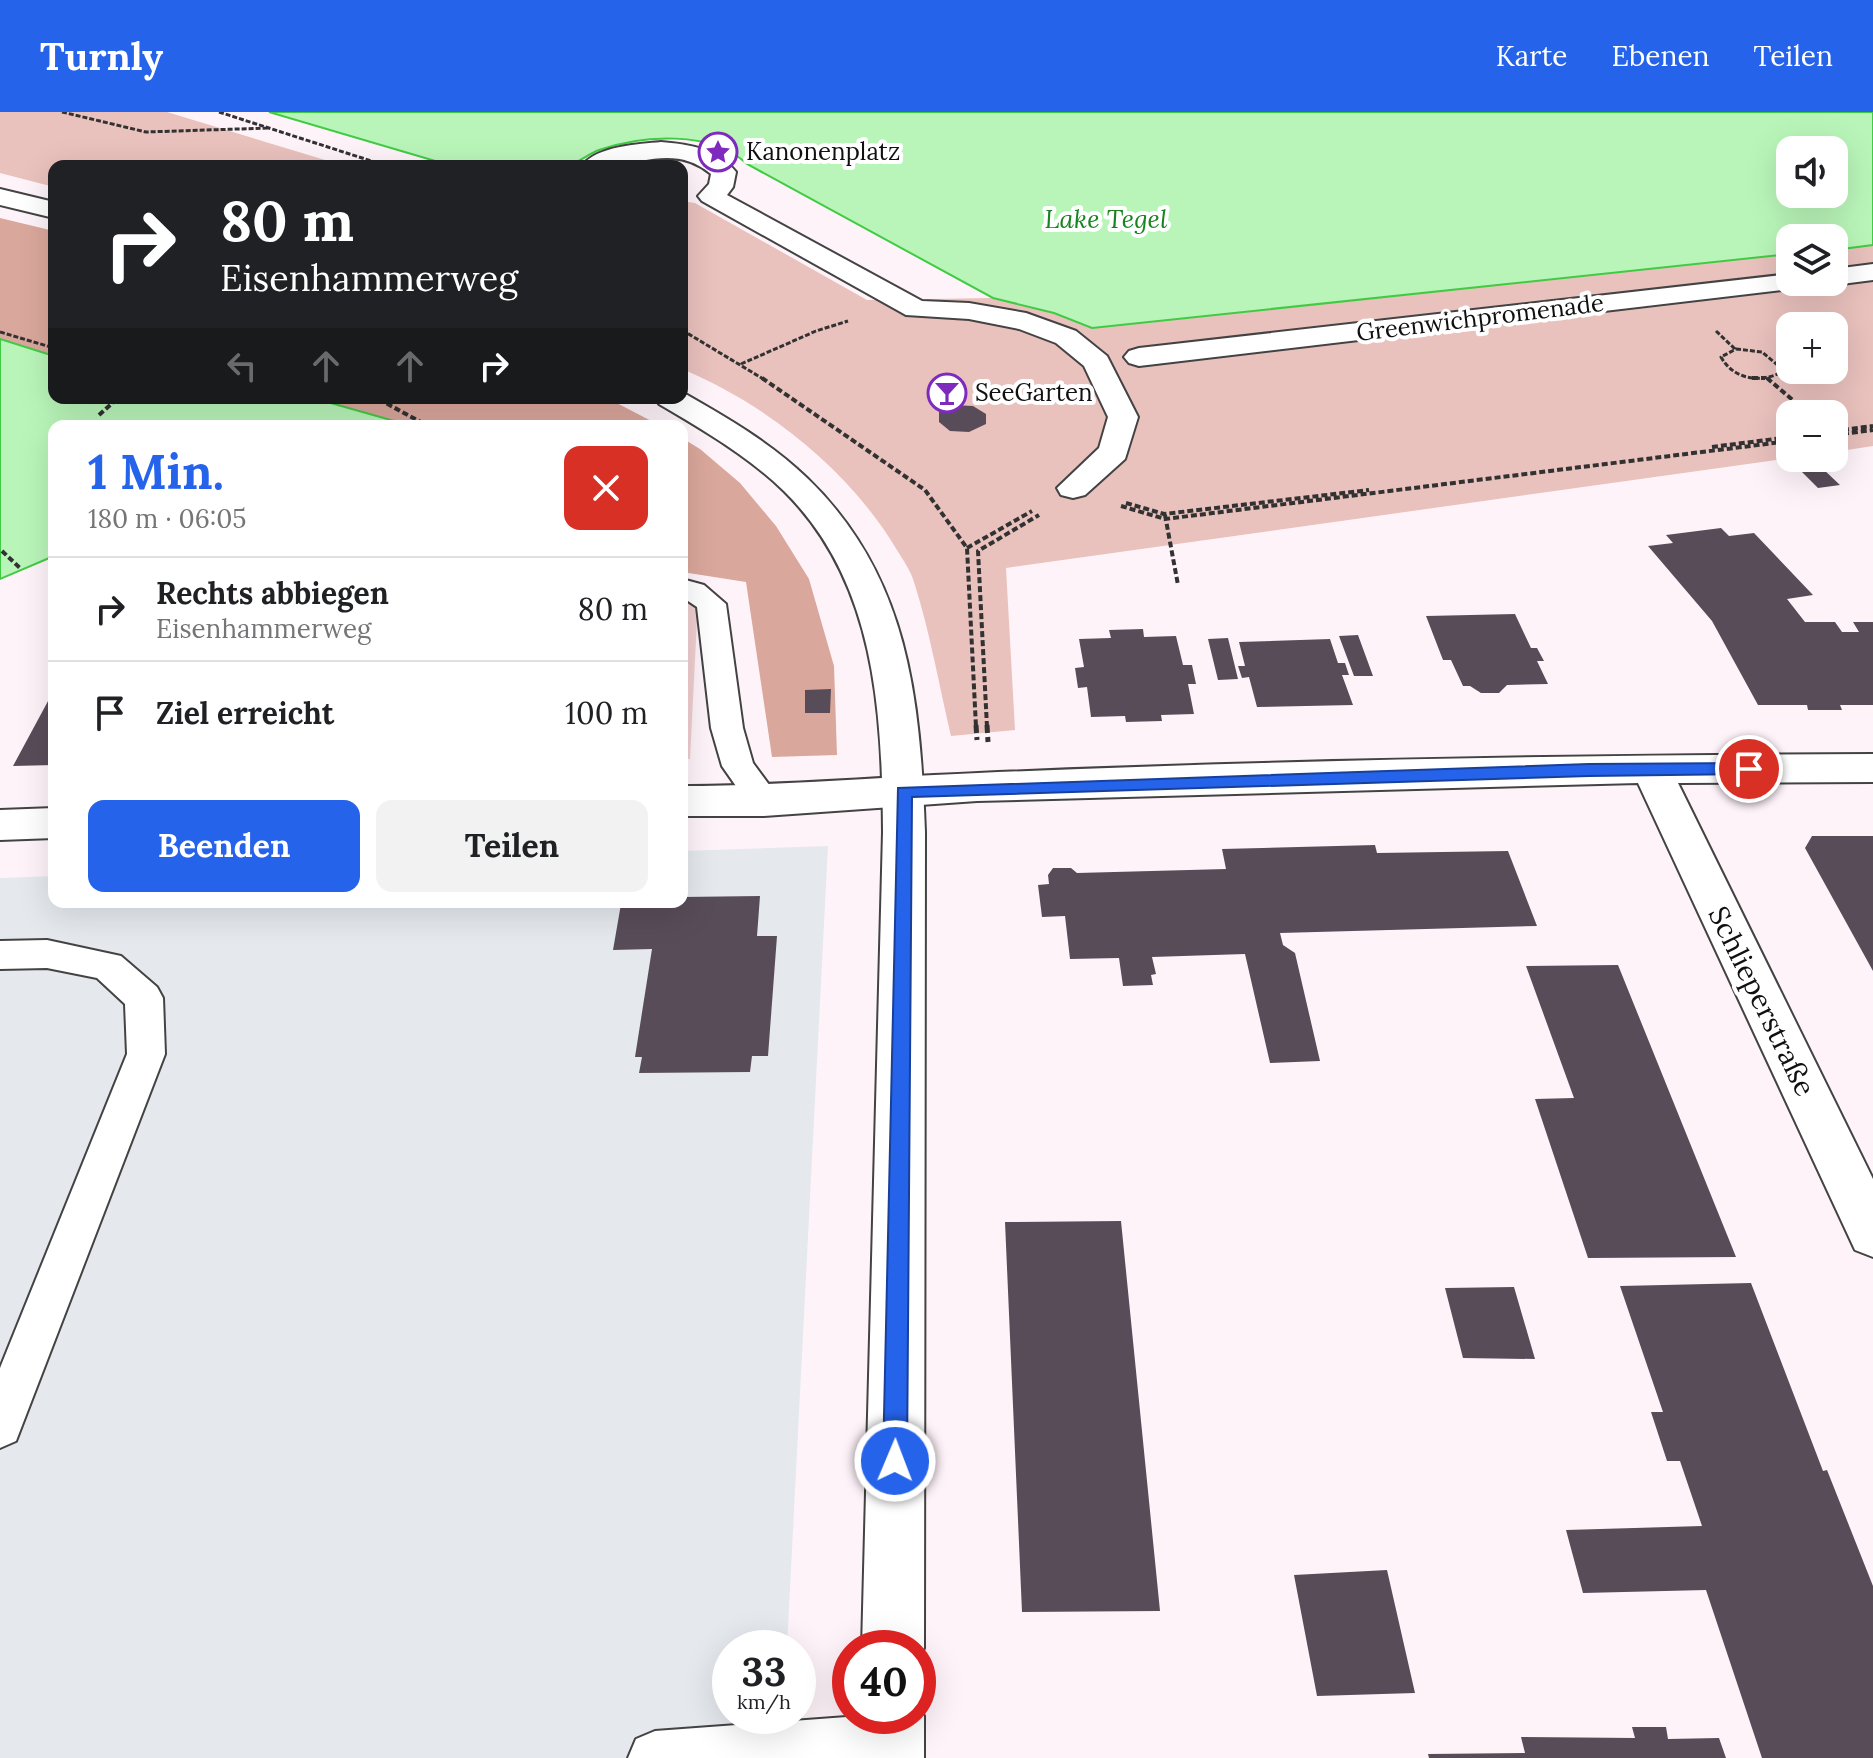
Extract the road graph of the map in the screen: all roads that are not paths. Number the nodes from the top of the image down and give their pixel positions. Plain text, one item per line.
1 (608, 160) edge
2 (0, 197) edge
3 (48, 209) edge
4 (1873, 272) edge
5 (1848, 275) edge
6 (1776, 284) edge
7 (1169, 354) junction
8 (1115, 366) junction
9 (681, 404) edge
10 (1073, 488) road end
11 (688, 590) edge
12 (1873, 768) edge
13 (1651, 769) junction
14 (903, 792) junction
15 (688, 801) edge
16 (764, 801) junction
17 (48, 823) edge
18 (0, 825) edge
19 (0, 955) edge
20 (1873, 1233) edge
21 (0, 1425) edge
22 (893, 1630) edge
23 (892, 1738) edge
24 (655, 1758) edge

1 - 8 street
2 - 3 street
4 - 5 street
6 - 7 street, Greenwichpromenade
7 - 8 street, Greenwichpromenade
7 - 8 street
8 - 10 street
9 - 14 street
11 - 16 lane
12 - 13 street
13 - 14 street
13 - 20 street, Schlieperstraße
14 - 16 street
14 - 22 street
15 - 16 street
17 - 18 street
19 - 21 lane
23 - 24 lane

